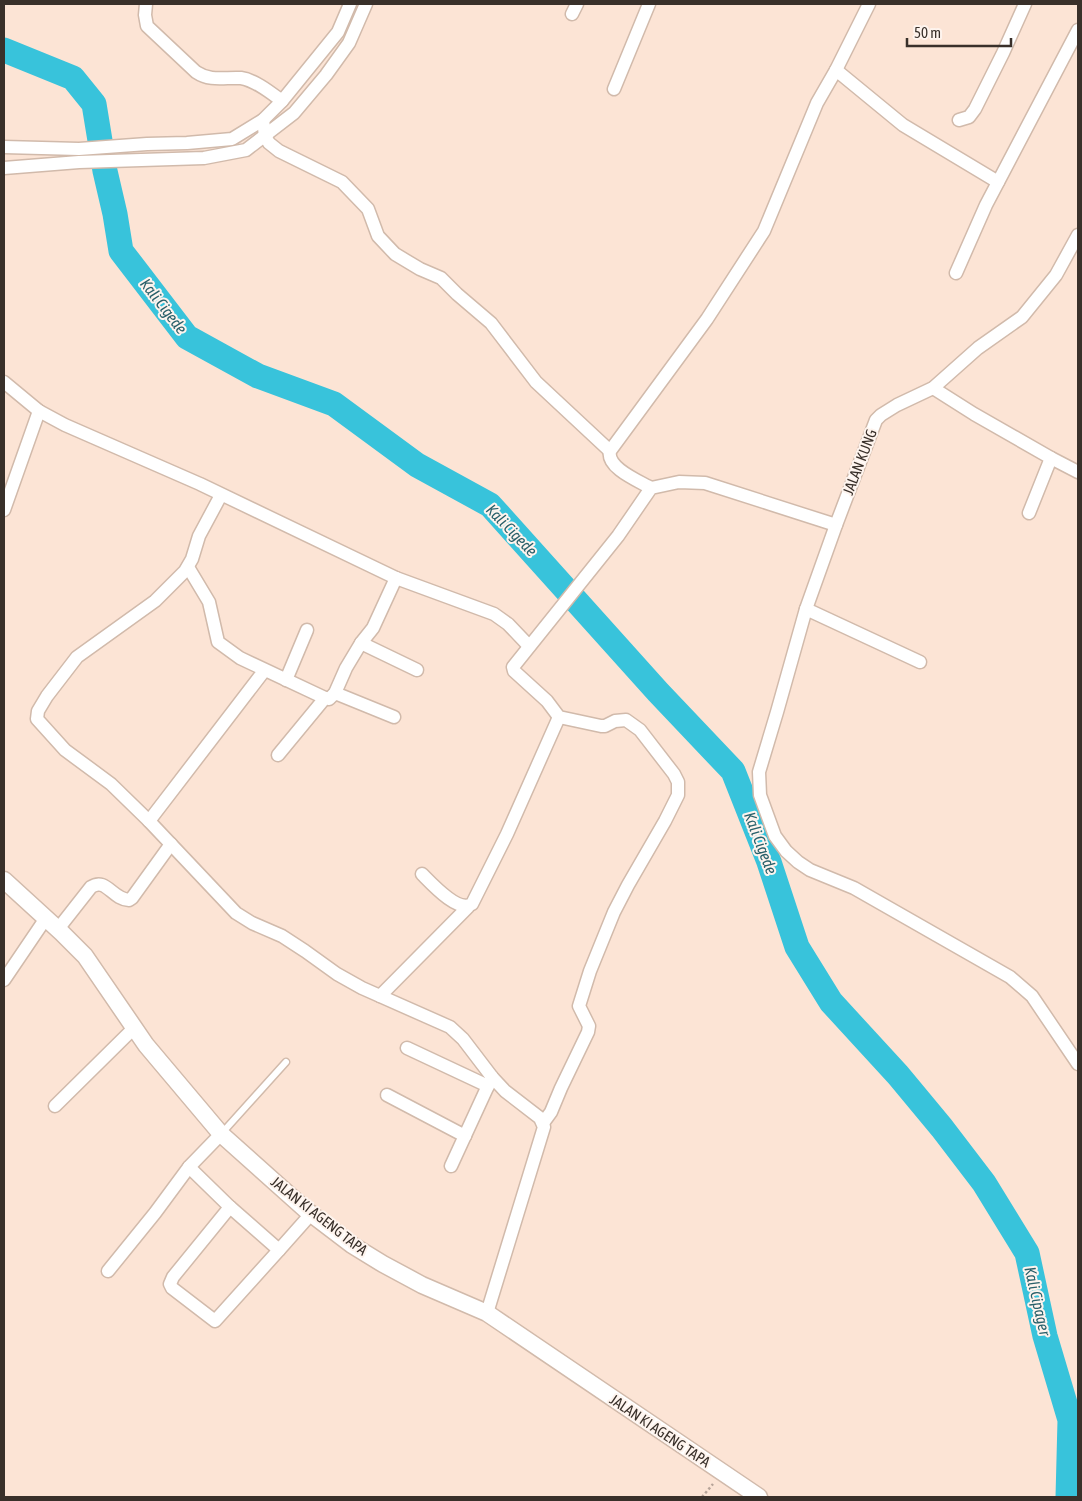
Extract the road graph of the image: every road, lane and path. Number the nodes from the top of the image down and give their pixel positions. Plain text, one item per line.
1 (146, 4) edge
2 (350, 4) edge
3 (366, 4) edge
4 (649, 4) edge
5 (869, 4) edge
6 (1025, 4) edge
7 (1078, 30) edge
8 (836, 70) junction
9 (614, 89) dead end
10 (282, 101) junction
11 (263, 120) junction
12 (959, 120) dead end
13 (266, 136) junction
14 (4, 147) edge
15 (4, 168) edge
16 (998, 182) junction
17 (1078, 235) edge
18 (956, 273) dead end
19 (4, 382) edge
20 (933, 388) junction
21 (39, 411) junction
22 (610, 452) junction
23 (1051, 458) junction
24 (1078, 472) edge
25 (651, 488) junction
26 (221, 494) junction
27 (4, 510) edge
28 (1030, 512) dead end
29 (836, 524) junction
30 (188, 567) junction
31 (396, 578) junction
32 (806, 609) junction
33 (307, 630) dead end
34 (361, 643) junction
35 (529, 646) junction
36 (920, 662) dead end
37 (417, 670) dead end
38 (264, 671) junction
39 (286, 680) junction
40 (330, 696) junction
41 (394, 717) dead end
42 (559, 717) junction
43 (278, 755) dead end
44 (149, 821) junction
45 (171, 844) junction
46 (422, 874) dead end
47 (4, 880) edge
48 (468, 906) junction
49 (52, 924) junction
50 (4, 980) edge
51 (380, 996) junction
52 (134, 1028) junction
53 (407, 1048) dead end
54 (286, 1062) dead end
55 (1078, 1064) edge
56 (490, 1082) junction
57 (387, 1095) dead end
58 (54, 1106) dead end
59 (543, 1123) junction
60 (221, 1134) junction
61 (465, 1136) junction
62 (451, 1166) dead end
63 (189, 1167) junction
64 (230, 1207) junction
65 (311, 1214) junction
66 (279, 1250) junction
67 (108, 1271) dead end
68 (487, 1313) junction
69 (722, 1473) junction
70 (702, 1497) edge
71 (759, 1497) edge

1 - 10 street
2 - 10 street
3 - 13 street
4 - 9 street
5 - 8 street
6 - 12 street
7 - 16 street
8 - 16 street
8 - 22 street
10 - 11 street
11 - 13 street
11 - 14 street
13 - 15 street
13 - 22 street
16 - 18 street
17 - 20 street, JALAN KUNG
19 - 21 street
20 - 23 street
20 - 29 street, JALAN KUNG
21 - 26 street
21 - 27 street
22 - 25 street
23 - 24 street
23 - 28 street
25 - 29 street
25 - 35 street
26 - 30 street
26 - 31 street
29 - 32 street, JALAN KUNG
30 - 38 street
30 - 44 street
31 - 34 street
31 - 35 street
32 - 36 street
32 - 55 street, JALAN KUNG
33 - 39 street
34 - 37 street
34 - 40 street
35 - 42 street
38 - 39 street
38 - 44 street
39 - 40 street
40 - 41 street
40 - 43 street
42 - 48 street
42 - 59 street
44 - 45 street
45 - 49 street
45 - 51 street
46 - 48 street
47 - 49 street, JALAN KI AGENG TAPA
48 - 51 street
49 - 50 street
49 - 52 street, JALAN KI AGENG TAPA
51 - 56 street
52 - 58 street
52 - 60 street, JALAN KI AGENG TAPA
53 - 56 street
54 - 60 lane
56 - 59 street
56 - 61 street
57 - 61 street
59 - 68 street
60 - 63 street
60 - 65 street, JALAN KI AGENG TAPA
61 - 62 street
63 - 64 street
63 - 67 street
64 - 66 street
64 - 66 street
65 - 66 street
65 - 68 street, JALAN KI AGENG TAPA
68 - 69 street, JALAN KI AGENG TAPA
69 - 70 path
69 - 71 street, JALAN KI AGENG TAPA

